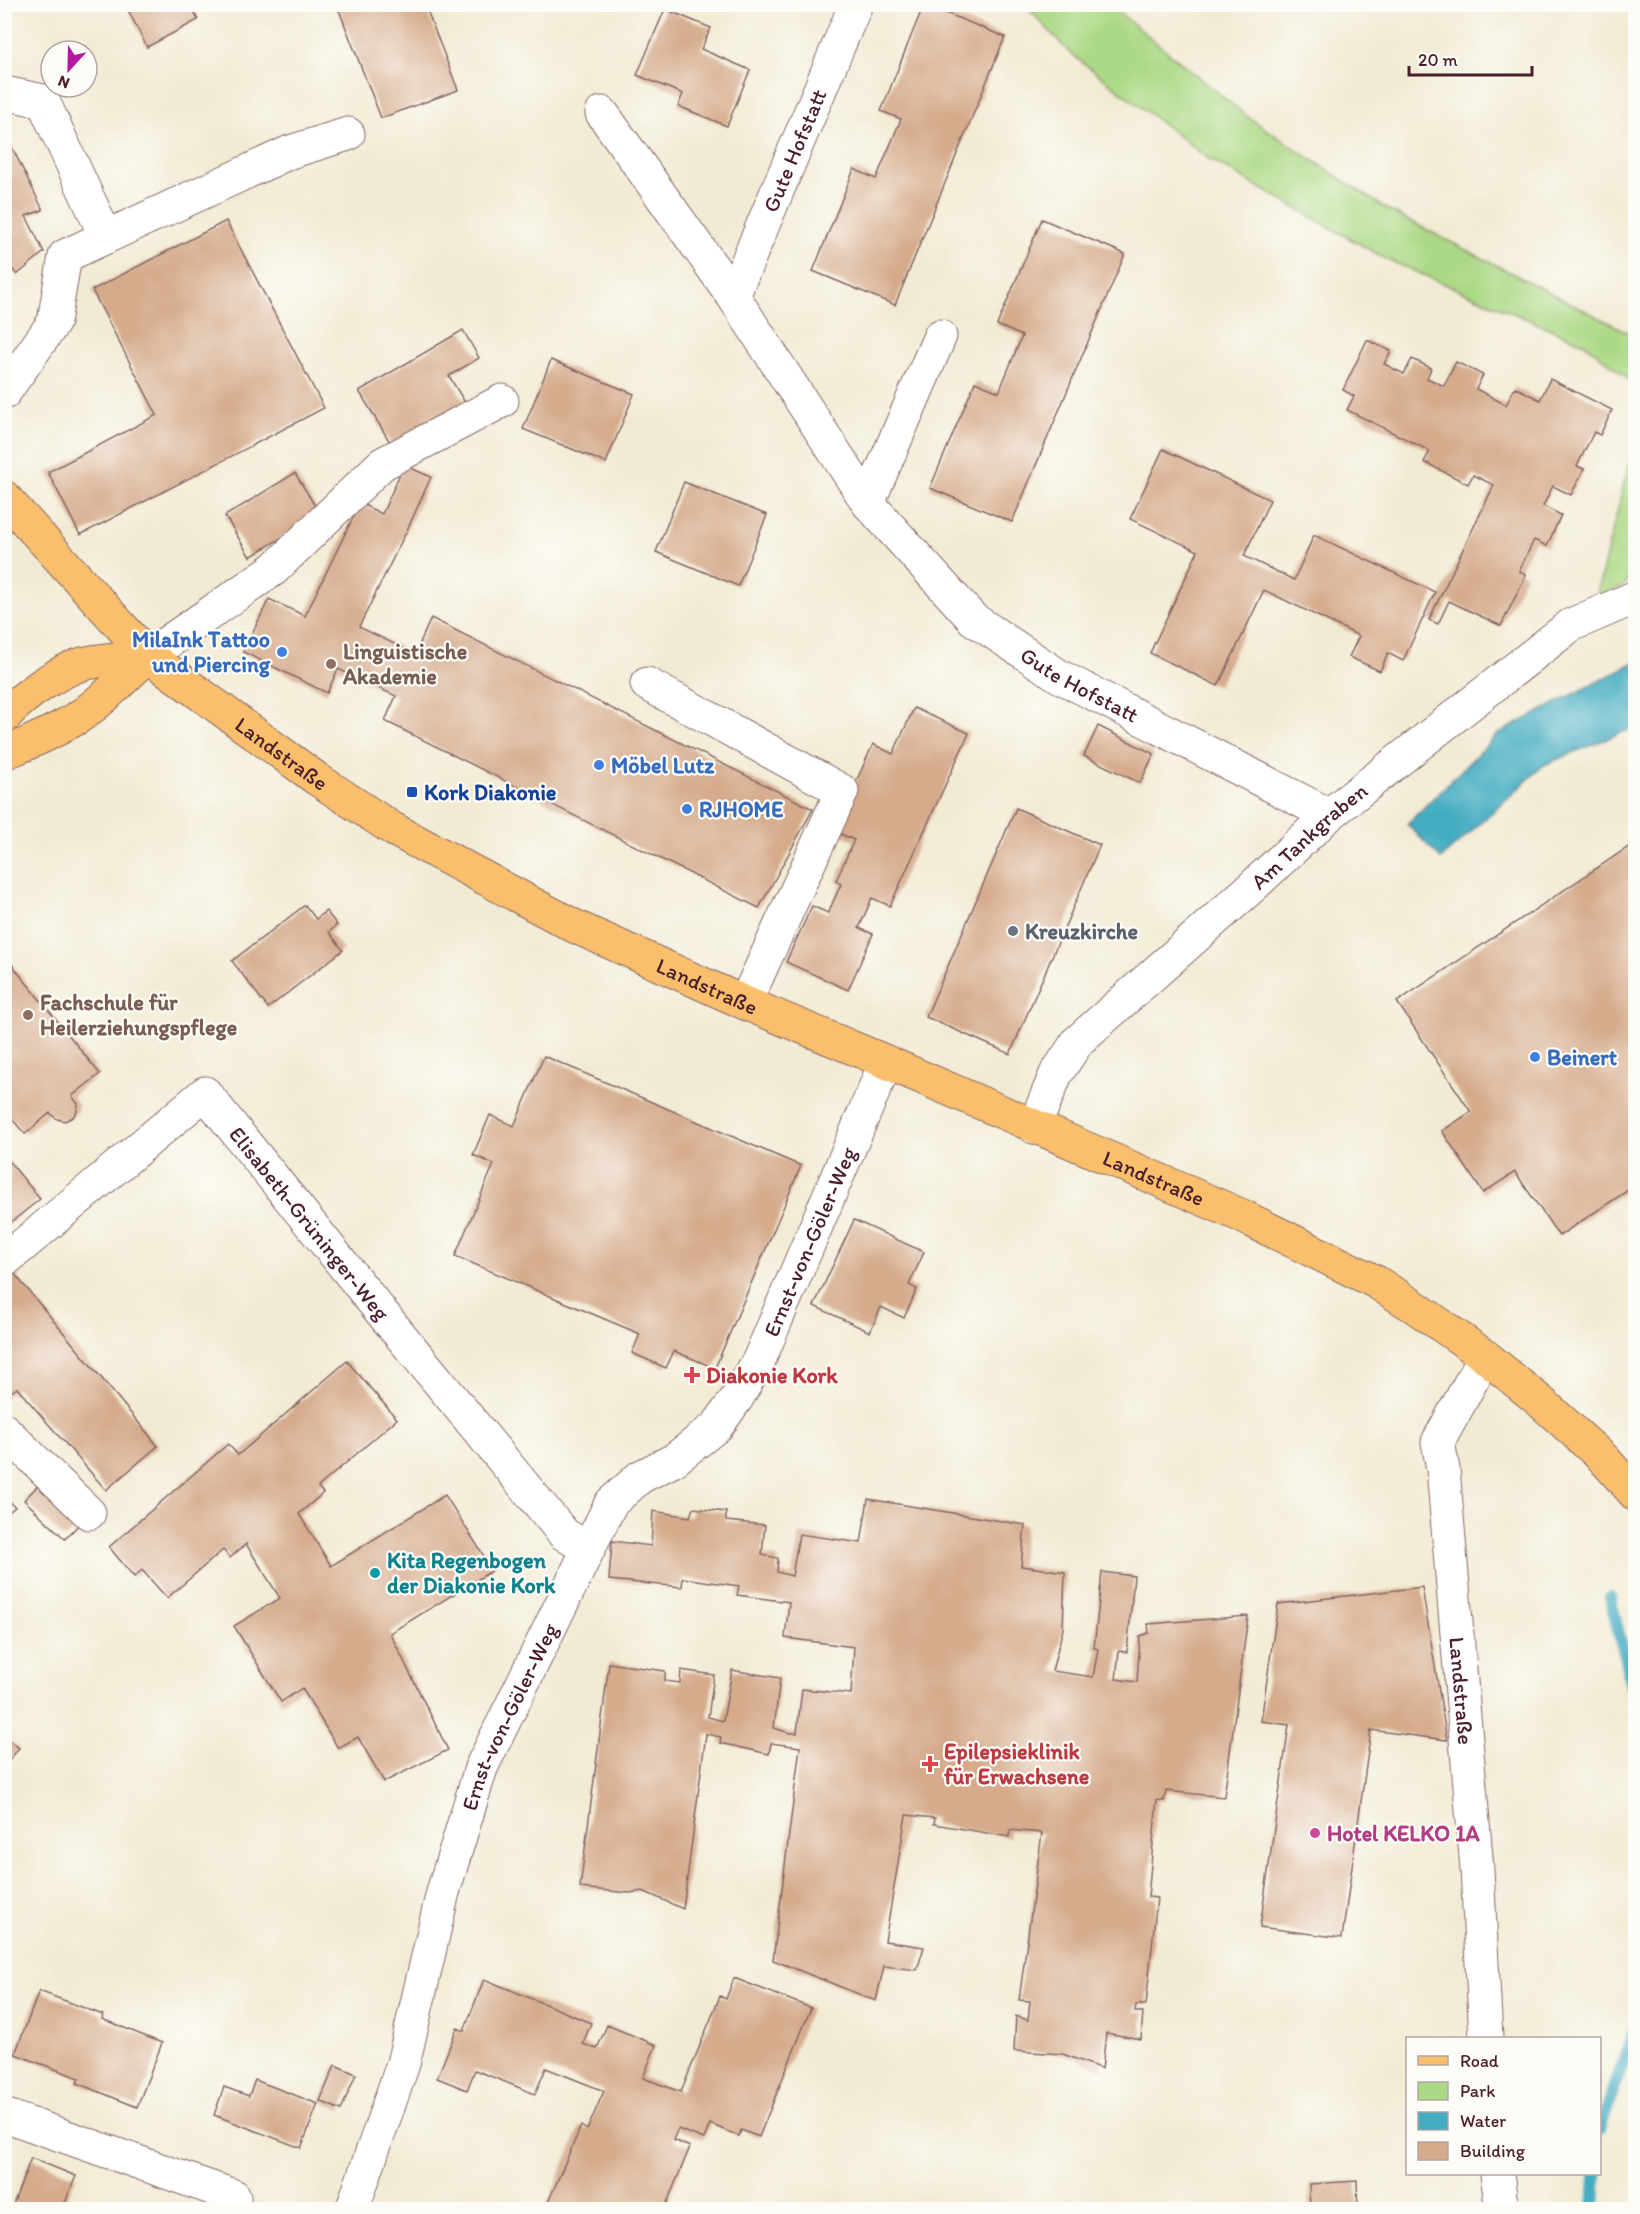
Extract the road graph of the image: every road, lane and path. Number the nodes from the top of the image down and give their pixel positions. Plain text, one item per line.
1 (856, 4) edge
2 (4, 93) edge
3 (602, 113) dead end
4 (348, 134) dead end
5 (106, 237) junction
6 (734, 296) junction
7 (940, 336) dead end
8 (4, 393) edge
9 (502, 401) dead end
10 (4, 497) edge
11 (868, 503) junction
12 (1635, 597) edge
13 (148, 656) junction
14 (647, 684) dead end
15 (4, 717) edge
16 (4, 753) edge
17 (1329, 815) junction
18 (745, 1003) junction
19 (886, 1062) junction
20 (1034, 1127) junction
21 (4, 1261) edge
22 (1485, 1356) junction
23 (4, 1430) edge
24 (1635, 1495) edge
25 (89, 1513) dead end
26 (588, 1549) junction
27 (1486, 2037) edge
28 (4, 2115) edge
29 (1497, 2175) edge
30 (234, 2203) edge
31 (352, 2210) edge
32 (1502, 2210) edge

1 - 6 street, Gute Hofstatt
2 - 5 street
3 - 6 street, Gute Hofstatt
4 - 5 street
5 - 8 street
6 - 11 street, Gute Hofstatt
7 - 11 street
9 - 13 street
10 - 13 main road, Landstraße
11 - 17 street, Gute Hofstatt
12 - 17 street, Am Tankgraben
13 - 15 main road
13 - 16 main road
13 - 18 main road, Landstraße
14 - 18 street
17 - 20 street, Am Tankgraben
18 - 19 main road, Landstraße
19 - 20 main road, Landstraße
19 - 26 street, Ernst-von-Göler-Weg
20 - 22 main road, Landstraße
21 - 26 street, Elisabeth-Grüninger-Weg
22 - 24 main road, Landstraße
22 - 27 street, Landstraße
23 - 25 street
26 - 31 street, Ernst-von-Göler-Weg
28 - 30 street
29 - 32 street

